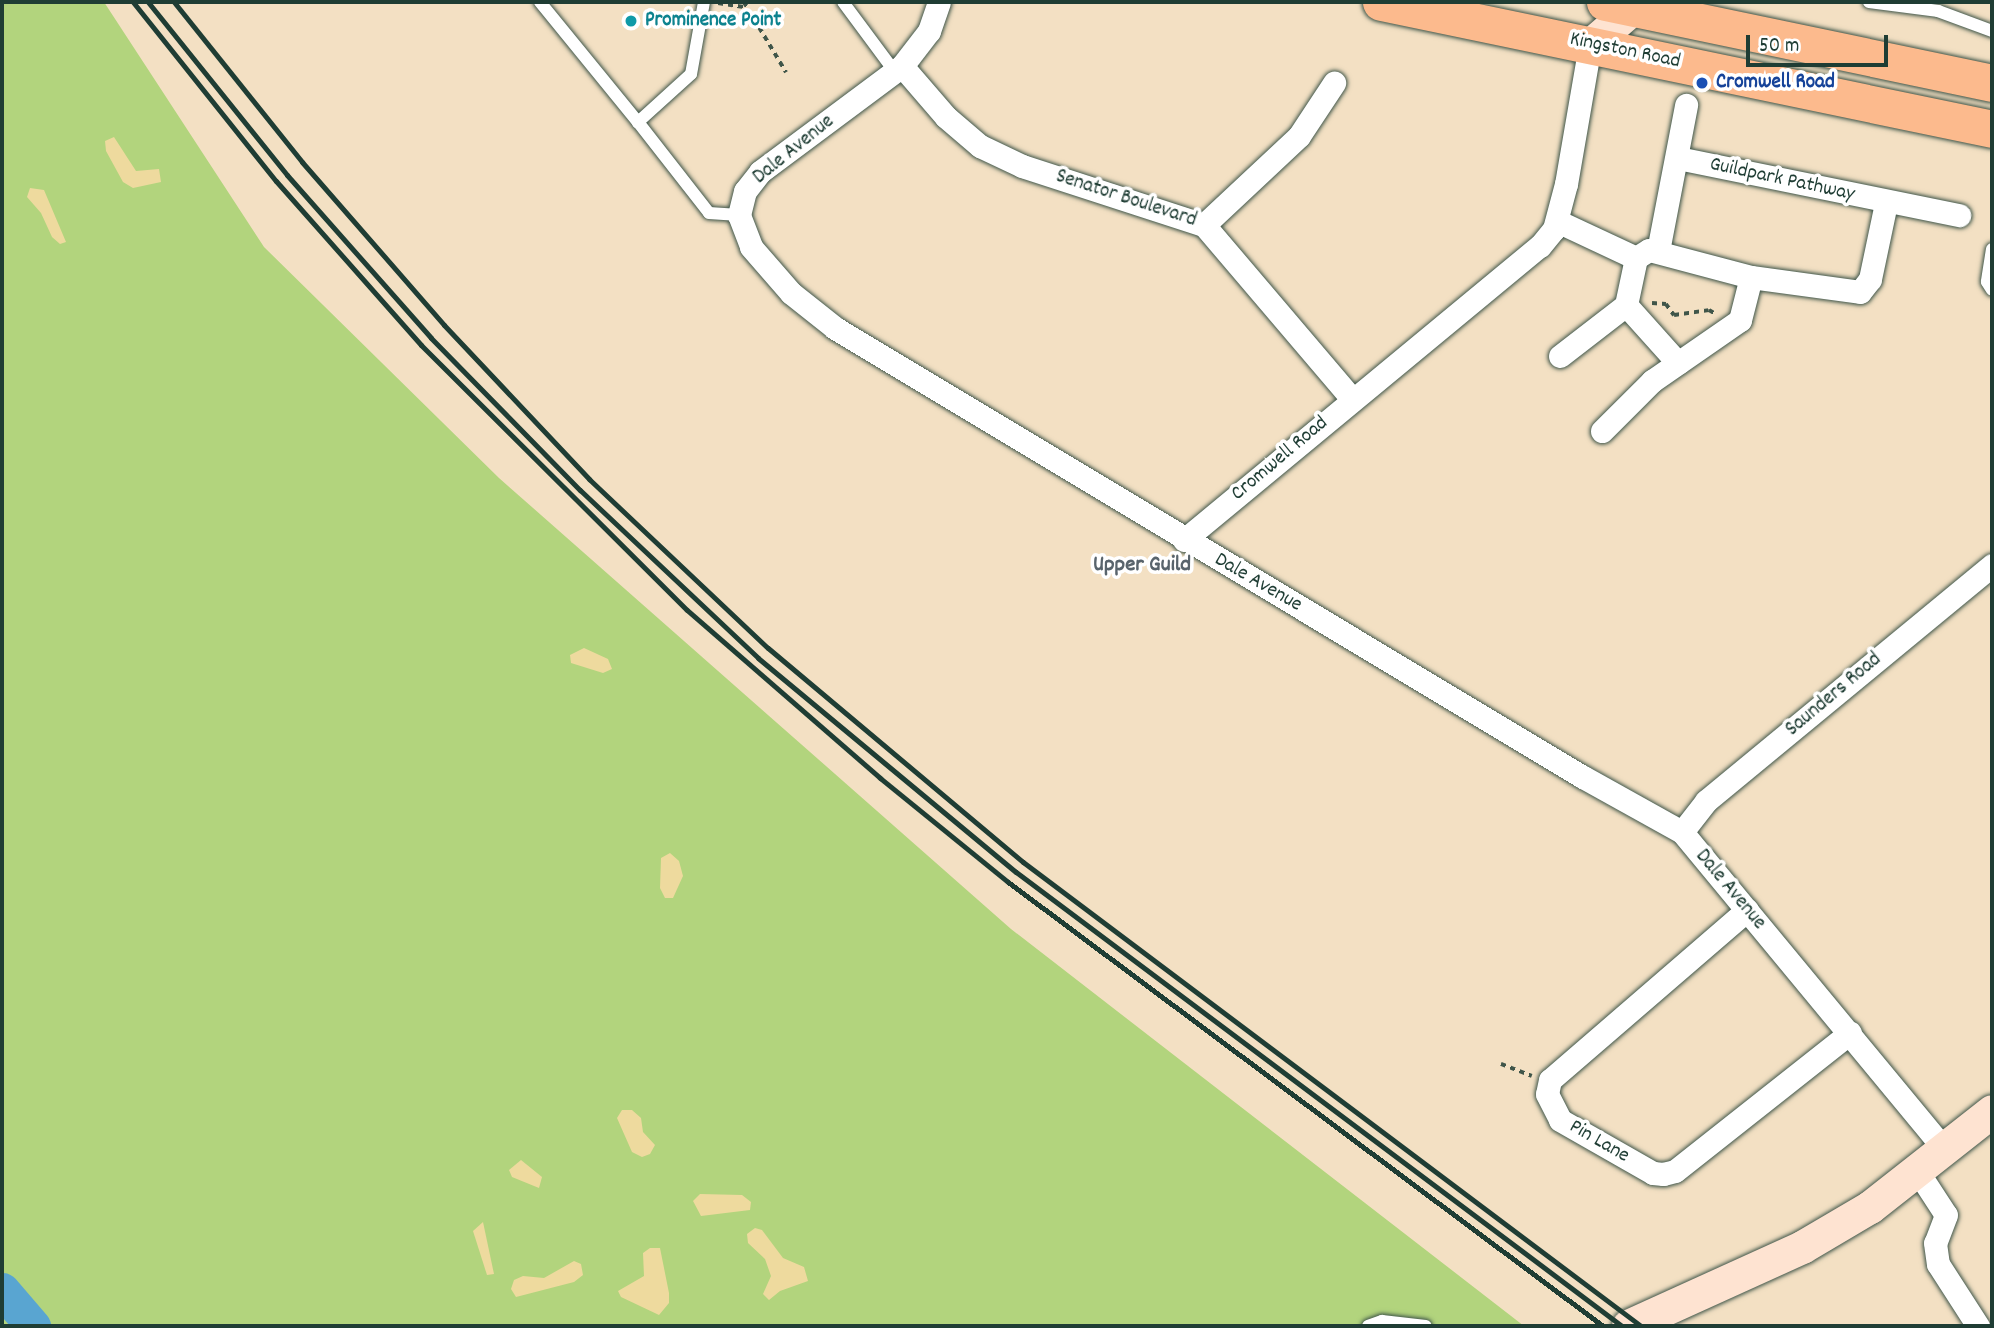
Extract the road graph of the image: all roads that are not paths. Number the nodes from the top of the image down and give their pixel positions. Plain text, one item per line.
1 (540, 2) edge
2 (706, 2) edge
3 (843, 2) edge
4 (939, 2) edge
5 (1381, 2) edge
6 (1591, 2) edge
7 (1869, 2) edge
8 (1624, 4) edge
9 (1992, 31) edge
10 (1590, 45) junction
11 (899, 69) junction
12 (1334, 83) dead end
13 (1992, 83) edge
14 (1686, 106) dead end
15 (638, 122) junction
16 (1992, 129) edge
17 (1678, 158) junction
18 (1886, 203) junction
19 (739, 215) junction
20 (1959, 215) dead end
21 (1557, 221) junction
22 (1204, 225) junction
23 (1992, 250) edge
24 (1658, 251) junction
25 (1636, 258) junction
26 (1751, 277) junction
27 (1992, 290) edge
28 (1628, 301) junction
29 (1560, 356) dead end
30 (1678, 363) junction
31 (1351, 398) junction
32 (1602, 431) dead end
33 (1184, 540) junction
34 (1992, 565) edge
35 (1682, 832) junction
36 (1747, 910) junction
37 (1850, 1033) junction
38 (1992, 1111) edge
39 (1945, 1150) junction
40 (1918, 1172) junction
41 (1368, 1326) edge
42 (1426, 1326) edge
43 (1628, 1326) edge
44 (1978, 1326) edge

1 - 15 lane
2 - 15 lane
3 - 11 lane
4 - 11 street, Dale Avenue
5 - 10 main road, Kingston Road
6 - 10 street
7 - 9 lane
8 - 10 street
8 - 13 main road
10 - 16 main road, Kingston Road
10 - 21 street, Cromwell Road
11 - 19 street, Dale Avenue
11 - 22 street, Senator Boulevard
12 - 22 street
14 - 17 street
15 - 19 lane
17 - 18 street, Guildpark Pathway
17 - 24 street
18 - 20 street, Guildpark Pathway
18 - 26 street
19 - 33 street, Dale Avenue
21 - 25 street
21 - 31 street, Cromwell Road
22 - 31 street, Senator Boulevard
23 - 27 lane
24 - 25 street
24 - 26 street
25 - 28 street
26 - 30 street
28 - 29 street
28 - 30 street
30 - 32 street
31 - 33 street, Cromwell Road
33 - 35 street, Dale Avenue
34 - 35 street, Saunders Road
35 - 36 street, Dale Avenue
36 - 37 street, Dale Avenue
36 - 37 street, Pin Lane
37 - 39 street, Dale Avenue
38 - 39 street
39 - 40 street
40 - 43 street
40 - 44 street
41 - 42 lane

